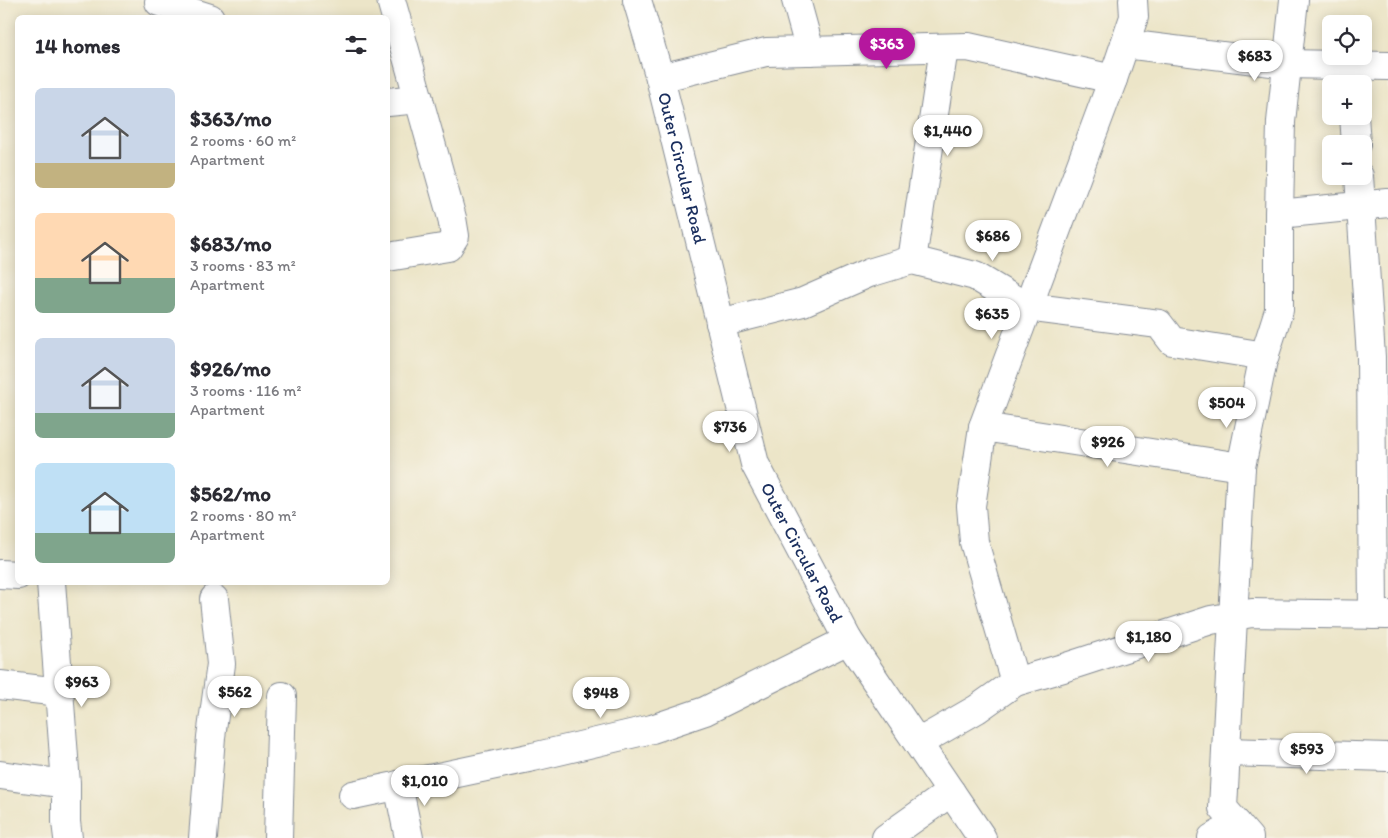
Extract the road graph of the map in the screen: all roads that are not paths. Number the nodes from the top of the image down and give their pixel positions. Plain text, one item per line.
1 (391, 0) edge
2 (638, 0) edge
3 (796, 0) edge
4 (1133, 0) edge
5 (1294, 0) edge
6 (158, 6) edge
7 (197, 15) edge
8 (1125, 44) junction
9 (944, 48) junction
10 (810, 51) junction
11 (1287, 64) junction
12 (1388, 66) edge
13 (1350, 74) edge
14 (660, 78) junction
15 (1113, 79) junction
16 (419, 100) junction
17 (390, 102) edge
18 (1360, 185) edge
19 (1388, 203) edge
20 (1361, 205) junction
21 (1278, 214) junction
22 (390, 257) edge
23 (912, 260) junction
24 (1377, 296) edge
25 (1027, 307) junction
26 (720, 323) junction
27 (1265, 356) junction
28 (983, 427) junction
29 (1241, 466) junction
30 (0, 574) edge
31 (15, 575) edge
32 (51, 585) edge
33 (214, 599) dead end
34 (1380, 615) edge
35 (1232, 616) junction
36 (848, 640) junction
37 (1015, 682) junction
38 (0, 685) edge
39 (60, 692) junction
40 (282, 696) dead end
41 (918, 743) junction
42 (1226, 752) junction
43 (1388, 756) edge
44 (0, 776) edge
45 (66, 784) junction
46 (398, 785) junction
47 (952, 792) junction
48 (353, 795) dead end
49 (1243, 831) edge
50 (68, 838) edge
51 (203, 838) edge
52 (278, 838) edge
53 (409, 838) edge
54 (886, 838) edge
55 (982, 838) edge
56 (1212, 838) edge

1 - 16 street
2 - 14 street, Outer Circular Road
3 - 10 street
4 - 8 street
5 - 11 street
6 - 7 street
8 - 11 street
8 - 15 street
9 - 10 street
9 - 15 street
9 - 23 street
10 - 14 street
11 - 13 street
11 - 21 street
12 - 13 street
14 - 26 street, Outer Circular Road
15 - 25 street
16 - 17 street
16 - 22 street
18 - 20 street
19 - 20 street
20 - 21 street
20 - 24 street
21 - 27 street
23 - 25 street
23 - 26 street
24 - 34 street
25 - 27 street
25 - 28 street
26 - 36 street, Outer Circular Road
27 - 29 street
28 - 29 street
28 - 37 street
29 - 35 street
30 - 31 street
32 - 39 street
33 - 51 street
34 - 35 street
35 - 37 street
35 - 42 street
36 - 41 street, Outer Circular Road
36 - 46 street
37 - 41 street
38 - 39 street
39 - 45 street
40 - 52 street
41 - 47 street, Outer Circular Road
42 - 43 street
42 - 49 street
44 - 45 street
45 - 50 street
46 - 48 street
46 - 53 street
47 - 54 street
47 - 55 street, Outer Circular Road
49 - 56 street

